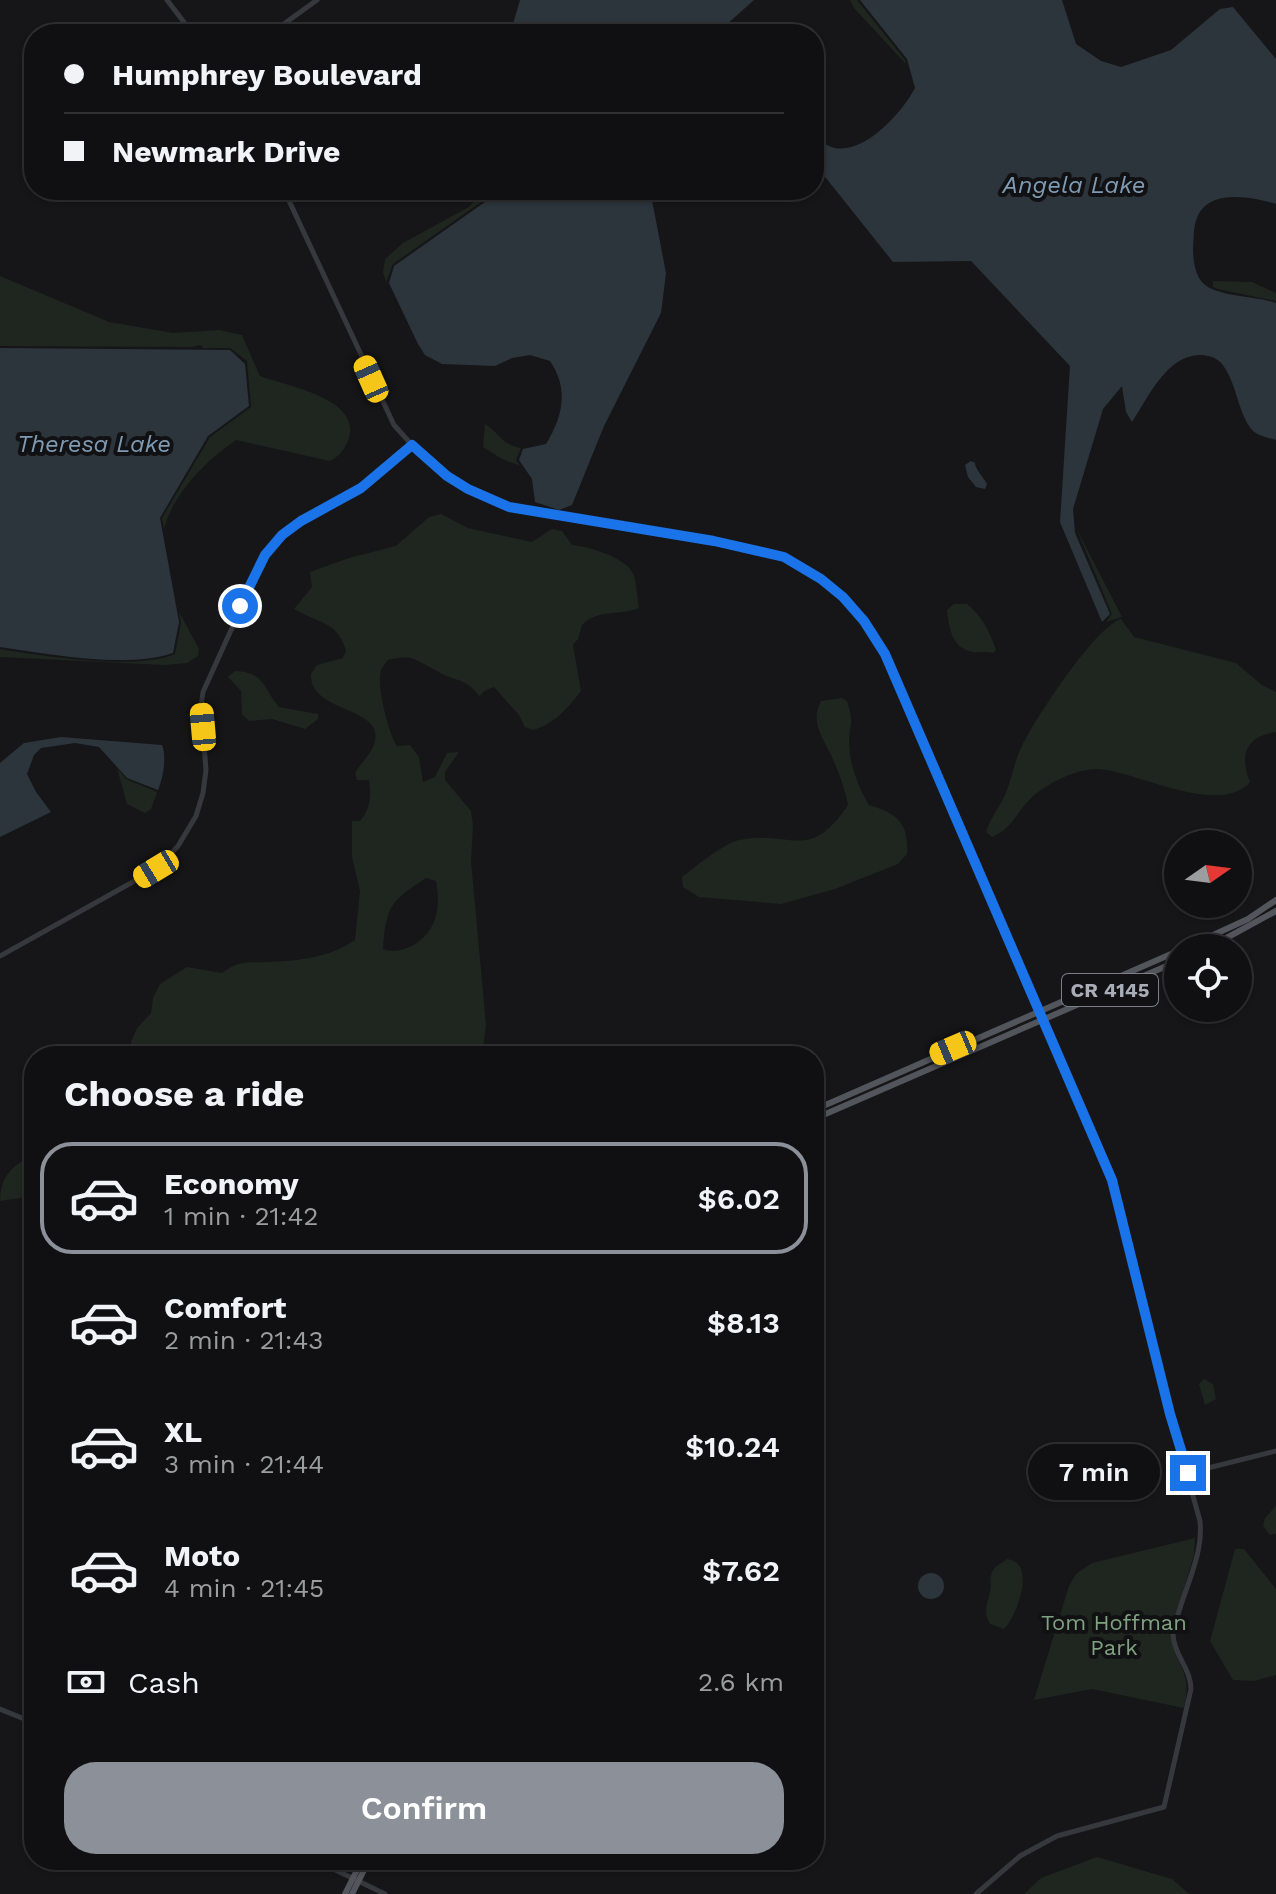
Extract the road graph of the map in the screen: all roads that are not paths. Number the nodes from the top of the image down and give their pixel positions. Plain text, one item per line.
1 (167, 0) edge
2 (317, 0) edge
3 (185, 24) edge
4 (284, 24) edge
5 (289, 200) edge
6 (412, 445) junction
7 (1276, 900) edge
8 (1276, 911) edge
9 (1215, 934) edge
10 (1238, 934) edge
11 (0, 956) edge
12 (1164, 957) edge
13 (1164, 967) edge
14 (1039, 1011) junction
15 (1043, 1019) junction
16 (824, 1106) edge
17 (824, 1115) edge
18 (1276, 1451) edge
19 (1188, 1473) junction
20 (0, 1709) edge
21 (24, 1719) edge
22 (336, 1870) edge
23 (359, 1870) edge
24 (362, 1870) edge
25 (356, 1880) junction
26 (345, 1894) edge
27 (352, 1894) edge
28 (385, 1894) edge
29 (976, 1894) edge

1 - 3 street
2 - 4 street
5 - 6 street
6 - 11 street
6 - 14 street
7 - 9 main road
8 - 10 main road
12 - 14 main road, CR 4145
13 - 15 main road, CR 4145
14 - 15 street
14 - 16 main road, CR 4145
15 - 17 main road, CR 4145
15 - 19 street
18 - 19 street
19 - 29 street
20 - 21 street
22 - 25 street
23 - 25 main road
24 - 25 main road
25 - 26 main road
25 - 27 main road
25 - 28 street

